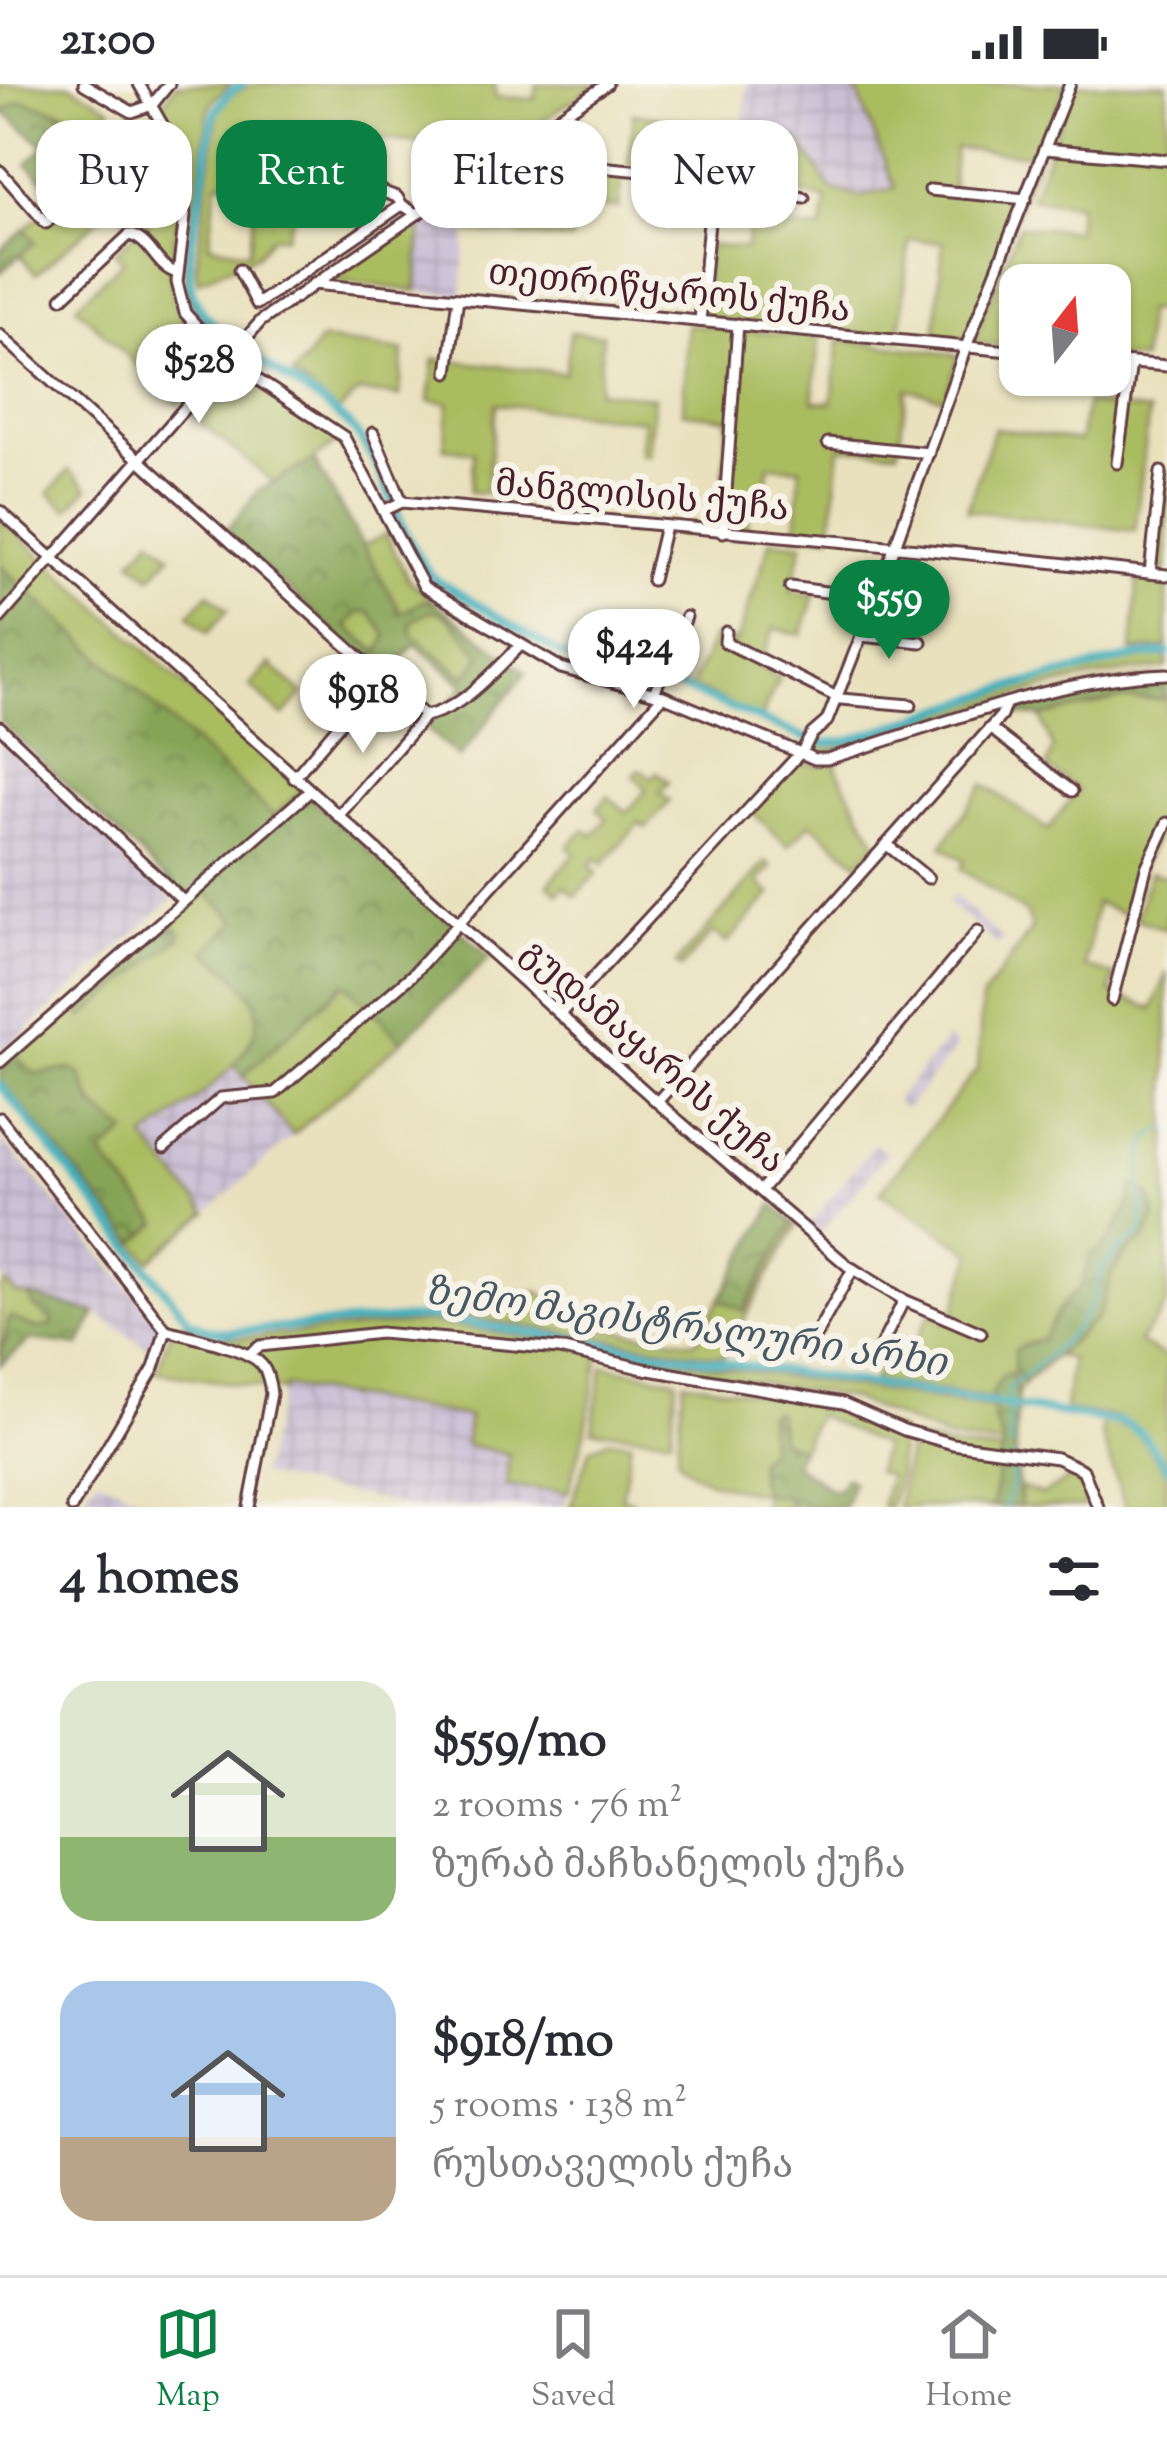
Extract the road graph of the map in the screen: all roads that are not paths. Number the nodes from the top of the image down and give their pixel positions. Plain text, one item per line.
1 (84, 84) edge
2 (140, 84) edge
3 (169, 84) edge
4 (607, 84) edge
5 (1070, 84) edge
6 (152, 105) junction
7 (555, 120) edge
8 (1045, 149) junction
9 (1167, 160) edge
10 (0, 171) edge
11 (930, 190) dead end
12 (387, 193) edge
13 (798, 197) edge
14 (804, 198) dead end
15 (1026, 199) junction
16 (402, 205) junction
17 (411, 210) edge
18 (36, 212) edge
19 (411, 218) edge
20 (708, 228) edge
21 (239, 270) dead end
22 (177, 273) junction
23 (313, 284) junction
24 (62, 298) dead end
25 (458, 298) junction
26 (700, 321) junction
27 (738, 324) junction
28 (0, 335) edge
29 (966, 347) junction
30 (999, 350) edge
31 (230, 357) junction
32 (1131, 363) edge
33 (1167, 366) edge
34 (448, 372) dead end
35 (1126, 396) edge
36 (373, 434) dead end
37 (828, 443) dead end
38 (929, 453) junction
39 (137, 461) junction
40 (1117, 463) dead end
41 (1161, 472) dead end
42 (393, 506) junction
43 (0, 511) edge
44 (665, 526) junction
45 (723, 532) junction
46 (895, 545) junction
47 (54, 558) junction
48 (1150, 573) junction
49 (1167, 575) edge
50 (652, 580) dead end
51 (790, 587) dead end
52 (876, 599) junction
53 (686, 616) dead end
54 (0, 618) edge
55 (726, 632) dead end
56 (861, 636) junction
57 (921, 642) dead end
58 (519, 647) junction
59 (1167, 674) edge
60 (380, 676) junction
61 (659, 687) junction
62 (837, 697) junction
63 (1006, 704) junction
64 (910, 705) dead end
65 (425, 716) junction
66 (0, 727) edge
67 (990, 728) junction
68 (800, 751) junction
69 (294, 778) junction
70 (1072, 791) dead end
71 (309, 792) junction
72 (338, 816) junction
73 (1167, 823) edge
74 (886, 845) junction
75 (928, 878) dead end
76 (183, 901) junction
77 (460, 925) junction
78 (978, 931) dead end
79 (1112, 1000) dead end
80 (561, 1013) junction
81 (0, 1062) edge
82 (657, 1102) junction
83 (0, 1118) edge
84 (164, 1148) dead end
85 (761, 1190) junction
86 (853, 1269) junction
87 (904, 1300) junction
88 (166, 1330) junction
89 (981, 1334) dead end
90 (814, 1340) dead end
91 (248, 1355) junction
92 (876, 1356) dead end
93 (72, 1507) edge
94 (249, 1507) edge
95 (1098, 1507) edge

1 - 6 street
2 - 6 street
3 - 6 street
4 - 7 street
5 - 8 street
6 - 22 street
8 - 9 street
8 - 15 street
10 - 18 street
11 - 15 street
12 - 16 street
13 - 14 street
15 - 29 street
16 - 17 street
16 - 21 street
19 - 23 street
20 - 26 street
22 - 24 street
22 - 31 street
23 - 25 street, თეთრიწყაროს ქუჩა
23 - 31 street
25 - 26 street, თეთრიწყაროს ქუჩა
25 - 34 street
26 - 27 street, თეთრიწყაროს ქუჩა
27 - 29 street, თეთრიწყაროს ქუჩა
27 - 45 street
28 - 39 street
29 - 30 street, თეთრიწყაროს ქუჩა
29 - 38 street
31 - 39 street
31 - 42 street
32 - 33 street
35 - 40 street
36 - 42 street
37 - 38 street
38 - 46 street
39 - 47 street
39 - 60 street
41 - 48 street
42 - 44 street, მანგლისის ქუჩა
42 - 58 street
43 - 47 street, გუდამაყარის ქუჩა
44 - 45 street, მანგლისის ქუჩა
44 - 50 street
45 - 46 street, მანგლისის ქუჩა
46 - 48 street, მანგლისის ქუჩა
46 - 52 street
47 - 54 street
47 - 69 street, გუდამაყარის ქუჩა
48 - 49 street, მანგლისის ქუჩა
51 - 52 street
52 - 56 street
53 - 61 street
55 - 62 street
56 - 57 street
56 - 62 street
58 - 61 street
58 - 65 street
59 - 63 street
60 - 65 street
60 - 69 street
61 - 68 street
61 - 77 street
62 - 64 street
62 - 68 street
63 - 67 street
63 - 68 street
65 - 72 street
66 - 76 street
67 - 70 street
67 - 74 street
68 - 80 street
69 - 71 street, გუდამაყარის ქუჩა
71 - 72 street, გუდამაყარის ქუჩა
71 - 76 street
72 - 77 street, გუდამაყარის ქუჩა
73 - 79 street
74 - 75 street
74 - 82 street
76 - 81 street
77 - 80 street, გუდამაყარის ქუჩა
77 - 84 street
78 - 85 street
80 - 82 street, გუდამაყარის ქუჩა
82 - 85 street, გუდამაყარის ქუჩა
83 - 88 street
85 - 86 street, გუდამაყარის ქუჩა
86 - 87 street, გუდამაყარის ქუჩა
86 - 90 street
87 - 89 street, გუდამაყარის ქუჩა
87 - 92 street
88 - 91 street
88 - 93 street
91 - 94 street
91 - 95 street

